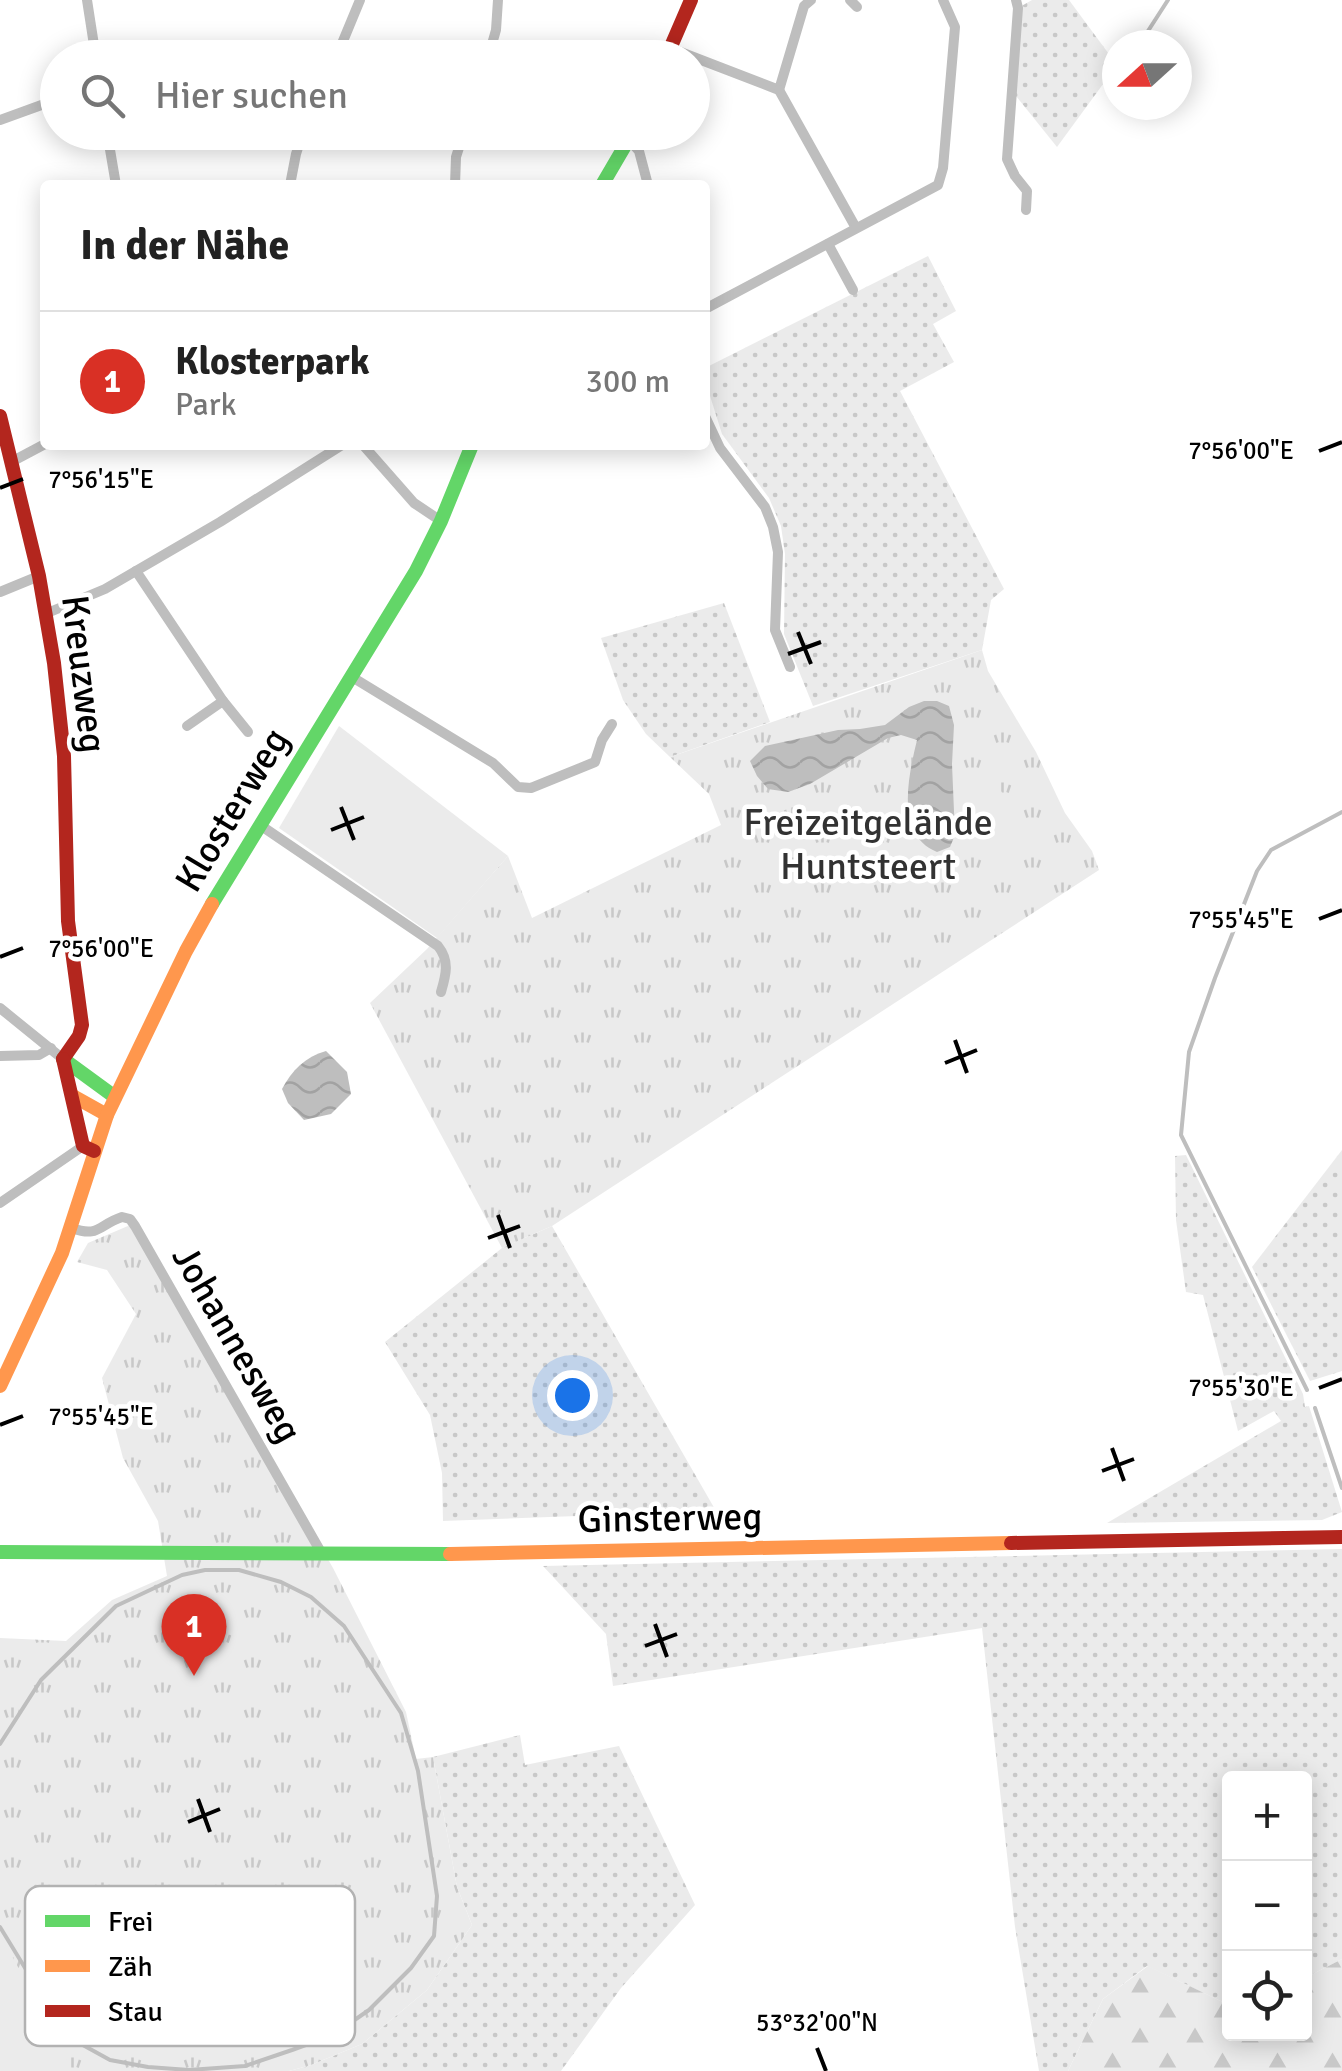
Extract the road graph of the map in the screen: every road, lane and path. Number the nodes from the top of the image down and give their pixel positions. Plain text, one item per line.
1 (87, 0) edge
2 (360, 0) edge
3 (498, 0) edge
4 (691, 0) edge
5 (810, 0) edge
6 (943, 0) edge
7 (1016, 0) edge
8 (93, 40) edge
9 (343, 40) edge
10 (493, 40) edge
11 (674, 40) edge
12 (710, 67) edge
13 (779, 90) junction
14 (40, 105) edge
15 (0, 120) edge
16 (111, 150) edge
17 (297, 150) edge
18 (458, 150) edge
19 (623, 150) edge
20 (638, 150) edge
21 (115, 180) edge
22 (291, 180) edge
23 (455, 180) edge
24 (605, 180) edge
25 (647, 180) edge
26 (1026, 210) dead end
27 (856, 228) junction
28 (828, 244) junction
29 (853, 290) dead end
30 (710, 306) edge
31 (0, 416) edge
32 (710, 427) edge
33 (40, 447) edge
34 (334, 450) edge
35 (368, 450) edge
36 (470, 450) edge
37 (13, 462) junction
38 (441, 521) junction
39 (136, 571) junction
40 (39, 576) junction
41 (0, 592) edge
42 (46, 614) junction
43 (790, 667) dead end
44 (352, 676) junction
45 (223, 701) junction
46 (612, 724) dead end
47 (187, 726) dead end
48 (248, 732) dead end
49 (260, 825) junction
50 (441, 992) dead end
51 (0, 1008) edge
52 (51, 1048) junction
53 (0, 1056) edge
54 (63, 1058) junction
55 (73, 1096) junction
56 (114, 1097) junction
57 (107, 1115) junction
58 (89, 1149) junction
59 (0, 1204) edge
60 (72, 1228) junction
61 (0, 1386) edge
62 (1342, 1537) edge
63 (0, 1552) edge
64 (322, 1554) junction

1 - 8 street
2 - 9 street
3 - 10 street
4 - 11 street
5 - 13 street
6 - 27 street
7 - 26 street
12 - 13 street
13 - 27 street
14 - 15 street
16 - 21 street
17 - 22 street
18 - 23 street
19 - 24 street
20 - 25 street
27 - 28 street
28 - 29 street
28 - 30 street
31 - 37 street, Kreuzweg
32 - 43 street
33 - 37 street
34 - 39 street
35 - 38 street
36 - 38 street, Klosterweg
37 - 40 street, Kreuzweg
38 - 44 street, Klosterweg
39 - 42 street
39 - 45 street
40 - 41 street
40 - 42 street, Kreuzweg
42 - 54 street, Kreuzweg
44 - 46 street
44 - 49 street, Klosterweg
45 - 47 street
45 - 48 street
49 - 50 street
49 - 56 street, Klosterweg
51 - 52 street
52 - 53 street
52 - 54 street
54 - 55 street
54 - 56 street
55 - 57 street
55 - 58 street
56 - 57 street, Klosterweg
57 - 58 street, Klosterweg
58 - 59 street
58 - 60 street, Klosterweg
60 - 61 street, Klosterweg
60 - 64 street, Johannesweg
62 - 64 street, Ginsterweg
63 - 64 street, Ginsterweg

